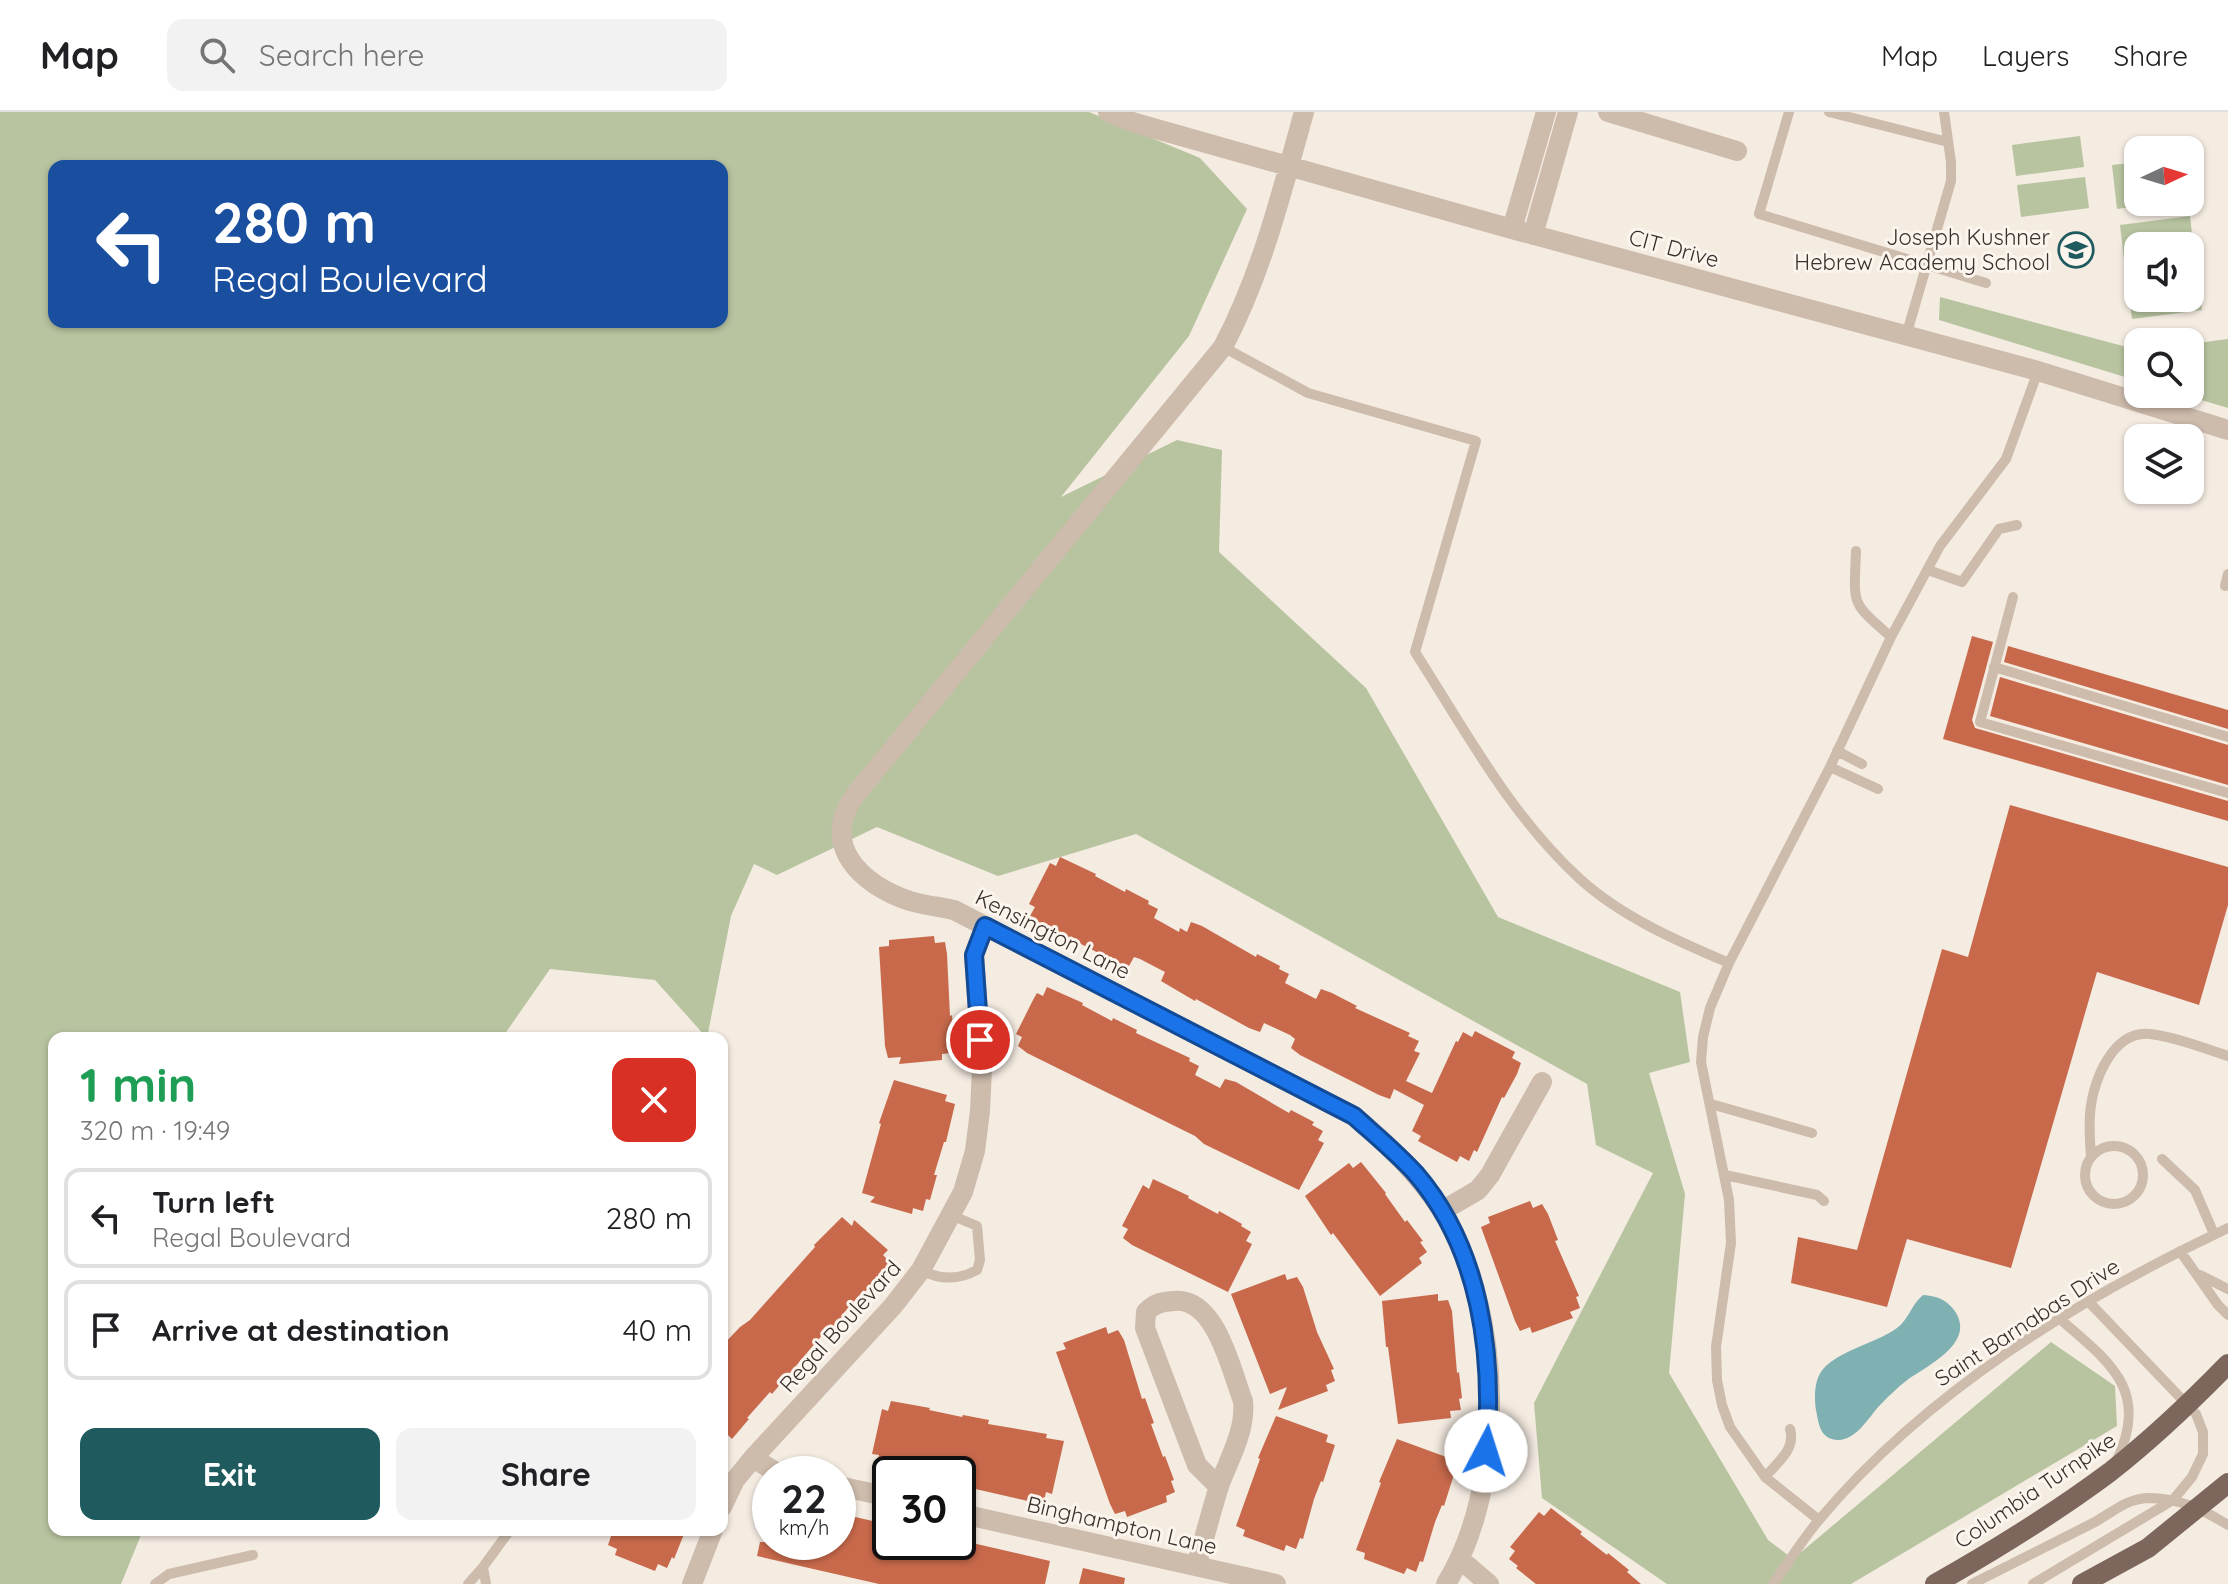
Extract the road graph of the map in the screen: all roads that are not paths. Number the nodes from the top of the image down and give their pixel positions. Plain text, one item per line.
1 (1108, 112) edge
2 (1304, 112) edge
3 (1546, 112) edge
4 (1568, 112) edge
5 (1608, 112) edge
6 (1789, 112) edge
7 (1829, 112) edge
8 (1944, 112) edge
9 (1948, 142) junction
10 (1737, 151) dead end
11 (1289, 167) junction
12 (1512, 229) junction
13 (1533, 235) junction
14 (1925, 265) junction
15 (1986, 283) dead end
16 (1906, 336) junction
17 (1223, 347) junction
18 (2038, 371) junction
19 (2228, 430) edge
20 (2017, 525) dead end
21 (1856, 551) dead end
22 (1928, 570) junction
23 (2228, 574) edge
24 (2225, 586) dead end
25 (2013, 597) dead end
26 (1891, 637) junction
27 (1994, 667) junction
28 (2228, 737) edge
29 (1837, 751) junction
30 (1862, 764) dead end
31 (1830, 767) junction
32 (1878, 789) dead end
33 (2228, 793) edge
34 (985, 926) junction
35 (1729, 963) junction
36 (2228, 1056) edge
37 (1542, 1082) dead end
38 (1711, 1104) junction
39 (1812, 1133) dead end
40 (2091, 1157) junction
41 (2162, 1159) dead end
42 (1725, 1175) junction
43 (1824, 1201) dead end
44 (1442, 1211) junction
45 (951, 1215) junction
46 (2228, 1228) edge
47 (2214, 1234) junction
48 (2180, 1251) junction
49 (921, 1270) junction
50 (2198, 1274) junction
51 (2228, 1289) edge
52 (2088, 1301) junction
53 (2228, 1315) edge
54 (2060, 1319) junction
55 (2228, 1364) edge
56 (2187, 1404) junction
57 (1790, 1429) dead end
58 (755, 1456) edge
59 (752, 1459) edge
60 (2112, 1470) junction
61 (1765, 1477) junction
62 (1219, 1487) junction
63 (2226, 1487) edge
64 (728, 1495) edge
65 (2173, 1500) junction
66 (2199, 1507) junction
67 (976, 1517) edge
68 (1819, 1520) junction
69 (2228, 1525) edge
70 (505, 1536) edge
71 (711, 1536) edge
72 (253, 1555) dead end
73 (1461, 1560) junction
74 (1196, 1566) junction
75 (483, 1567) junction
76 (155, 1584) edge
77 (468, 1584) edge
78 (486, 1584) edge
79 (692, 1584) edge
80 (1276, 1584) edge
81 (1446, 1584) edge
82 (1489, 1584) edge
83 (1773, 1584) edge
84 (1935, 1584) edge
85 (1972, 1584) edge
86 (2033, 1584) edge
87 (2082, 1584) edge

1 - 11 street, CIT Drive
2 - 11 street, Kensington Lane
3 - 12 street
4 - 13 street
5 - 10 street
6 - 14 lane
7 - 9 lane
8 - 9 lane
9 - 14 lane
11 - 12 street, CIT Drive
11 - 17 street, Kensington Lane
12 - 13 street, CIT Drive
13 - 16 street, CIT Drive
14 - 15 lane
14 - 16 lane
16 - 18 street, CIT Drive
17 - 34 street, Kensington Lane
17 - 35 lane
18 - 19 street, CIT Drive
18 - 22 lane
20 - 22 lane
21 - 26 lane
22 - 26 lane
23 - 24 lane
25 - 27 lane
26 - 29 lane
27 - 28 lane
27 - 33 lane
29 - 30 lane
29 - 31 lane
31 - 32 lane
31 - 35 lane
34 - 44 street, Kensington Lane
34 - 45 street, Regal Boulevard
35 - 38 lane
36 - 40 lane
37 - 44 street
38 - 39 lane
38 - 42 lane
40 - 40 lane
41 - 47 lane
42 - 43 lane
42 - 61 lane
44 - 73 street, Kensington Lane
45 - 49 street, Regal Boulevard
45 - 49 lane
46 - 47 lane, Saint Barnabas Drive
47 - 48 lane, Saint Barnabas Drive
48 - 50 lane
48 - 52 lane, Saint Barnabas Drive
49 - 58 street, Regal Boulevard
50 - 51 lane
50 - 53 lane
52 - 54 lane, Saint Barnabas Drive
52 - 56 lane
54 - 60 lane
54 - 68 lane, Saint Barnabas Drive
55 - 56 main road, Columbia Turnpike
56 - 60 main road, Columbia Turnpike
56 - 65 lane
57 - 61 lane
59 - 64 street, Regal Boulevard
60 - 84 main road, Columbia Turnpike
61 - 68 lane
62 - 62 street
62 - 74 street
63 - 66 main road
65 - 66 lane
65 - 85 lane
65 - 86 lane
66 - 69 lane
66 - 87 main road
67 - 74 street, Binghampton Lane
68 - 83 lane, Saint Barnabas Drive
70 - 75 lane
71 - 79 street
72 - 76 lane
73 - 81 street, Kensington Lane
73 - 82 street
74 - 80 street, Binghampton Lane
75 - 77 lane
75 - 78 lane

